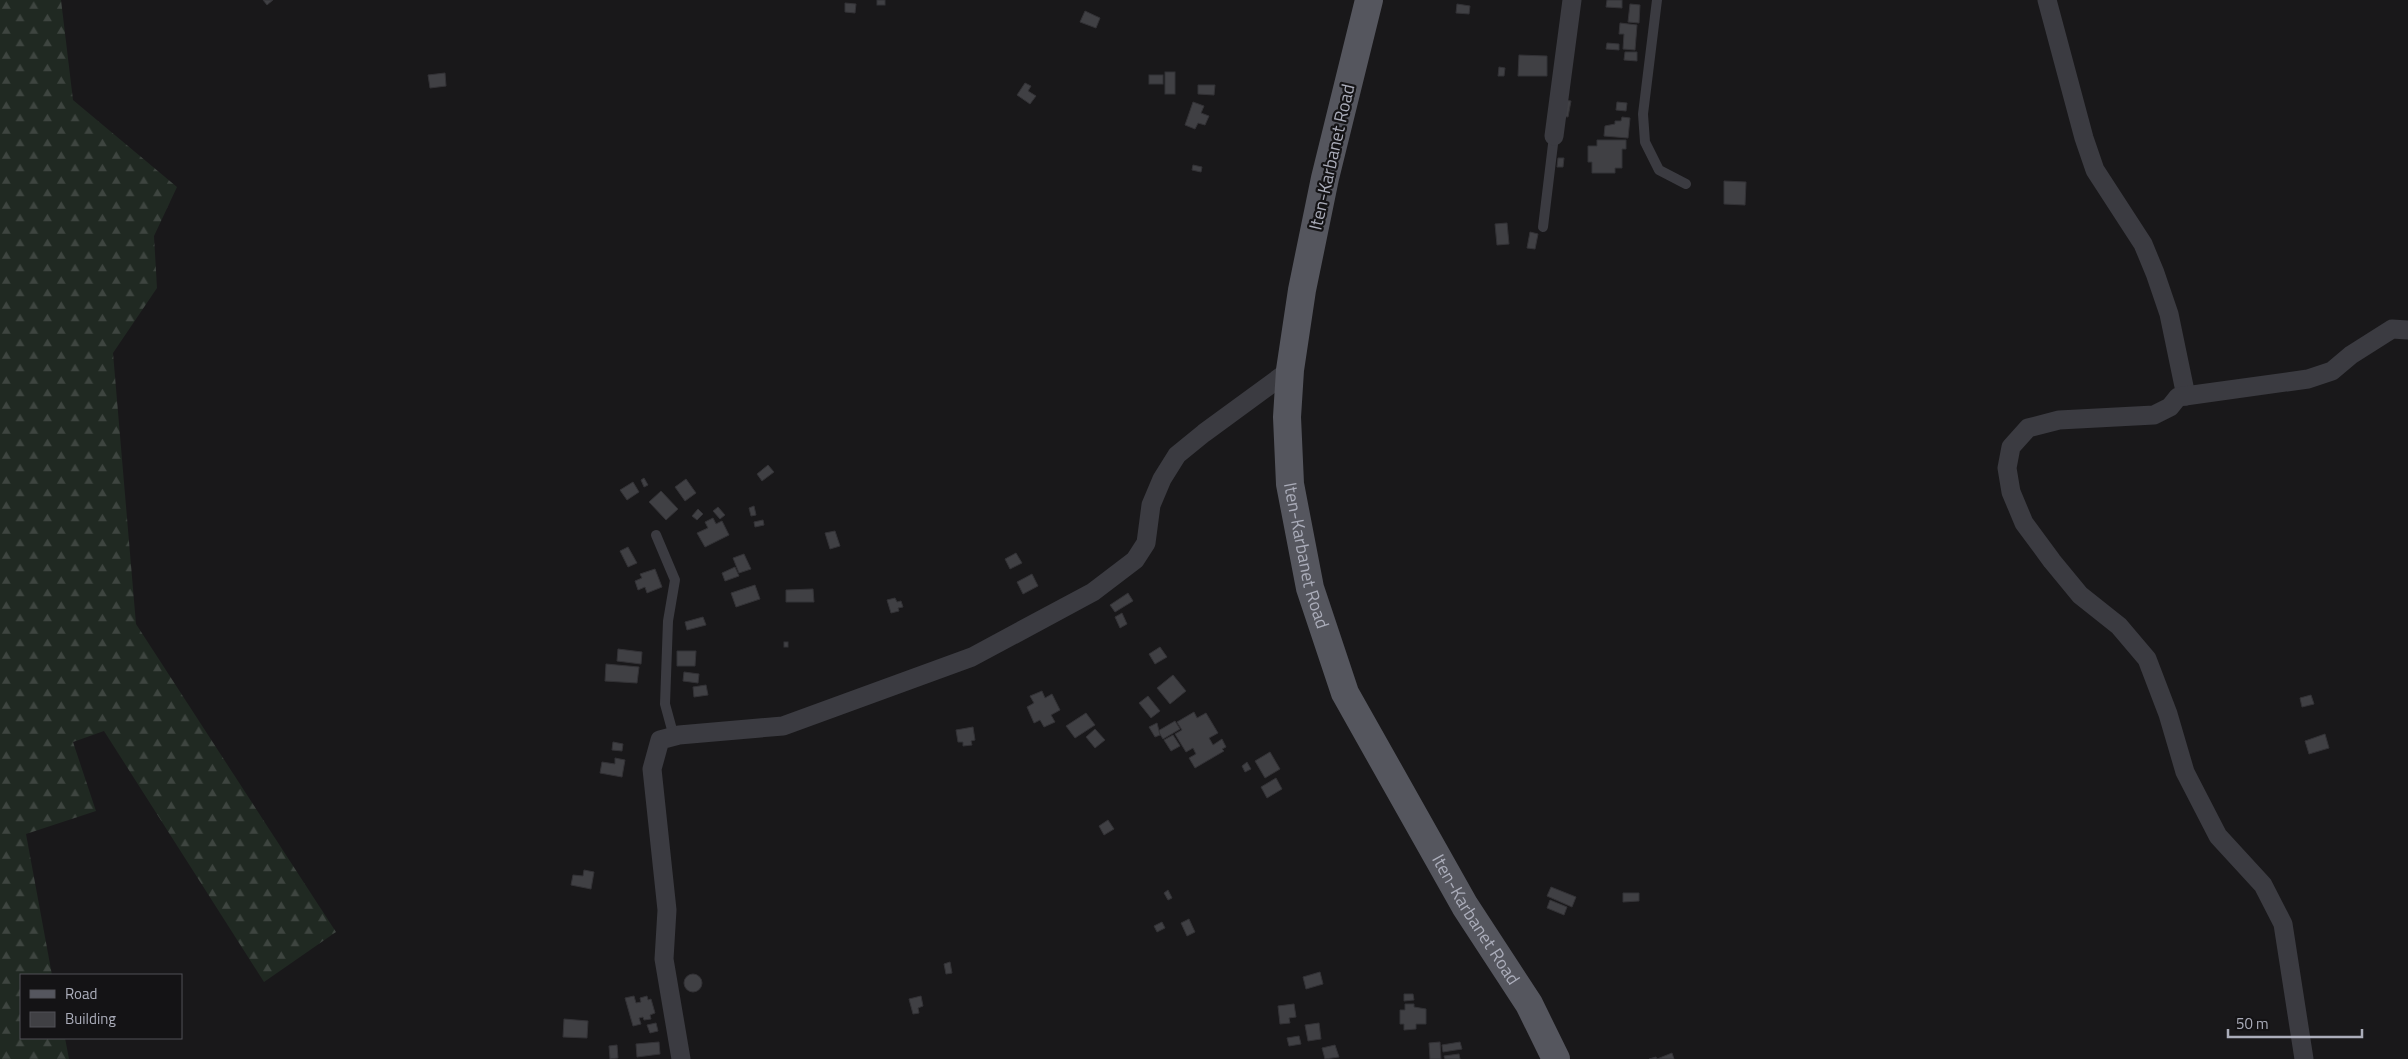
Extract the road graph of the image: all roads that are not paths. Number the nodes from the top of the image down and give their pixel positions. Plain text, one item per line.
1 (1369, 0) edge
2 (1572, 0) edge
3 (1657, 0) edge
4 (2048, 0) edge
5 (1554, 136) joint
6 (1686, 184) dead end
7 (1543, 227) dead end
8 (2408, 330) edge
9 (1290, 370) junction
10 (2186, 396) junction
11 (656, 535) dead end
12 (674, 736) junction
13 (681, 1059) edge
14 (1556, 1059) edge
15 (2304, 1059) edge

1 - 9 main road, Iten-Karbanet Road
2 - 5 street
3 - 6 lane
4 - 10 street
5 - 7 lane
8 - 10 street
9 - 12 street
9 - 14 main road, Iten-Karbanet Road
10 - 15 street
11 - 12 lane
12 - 13 street

